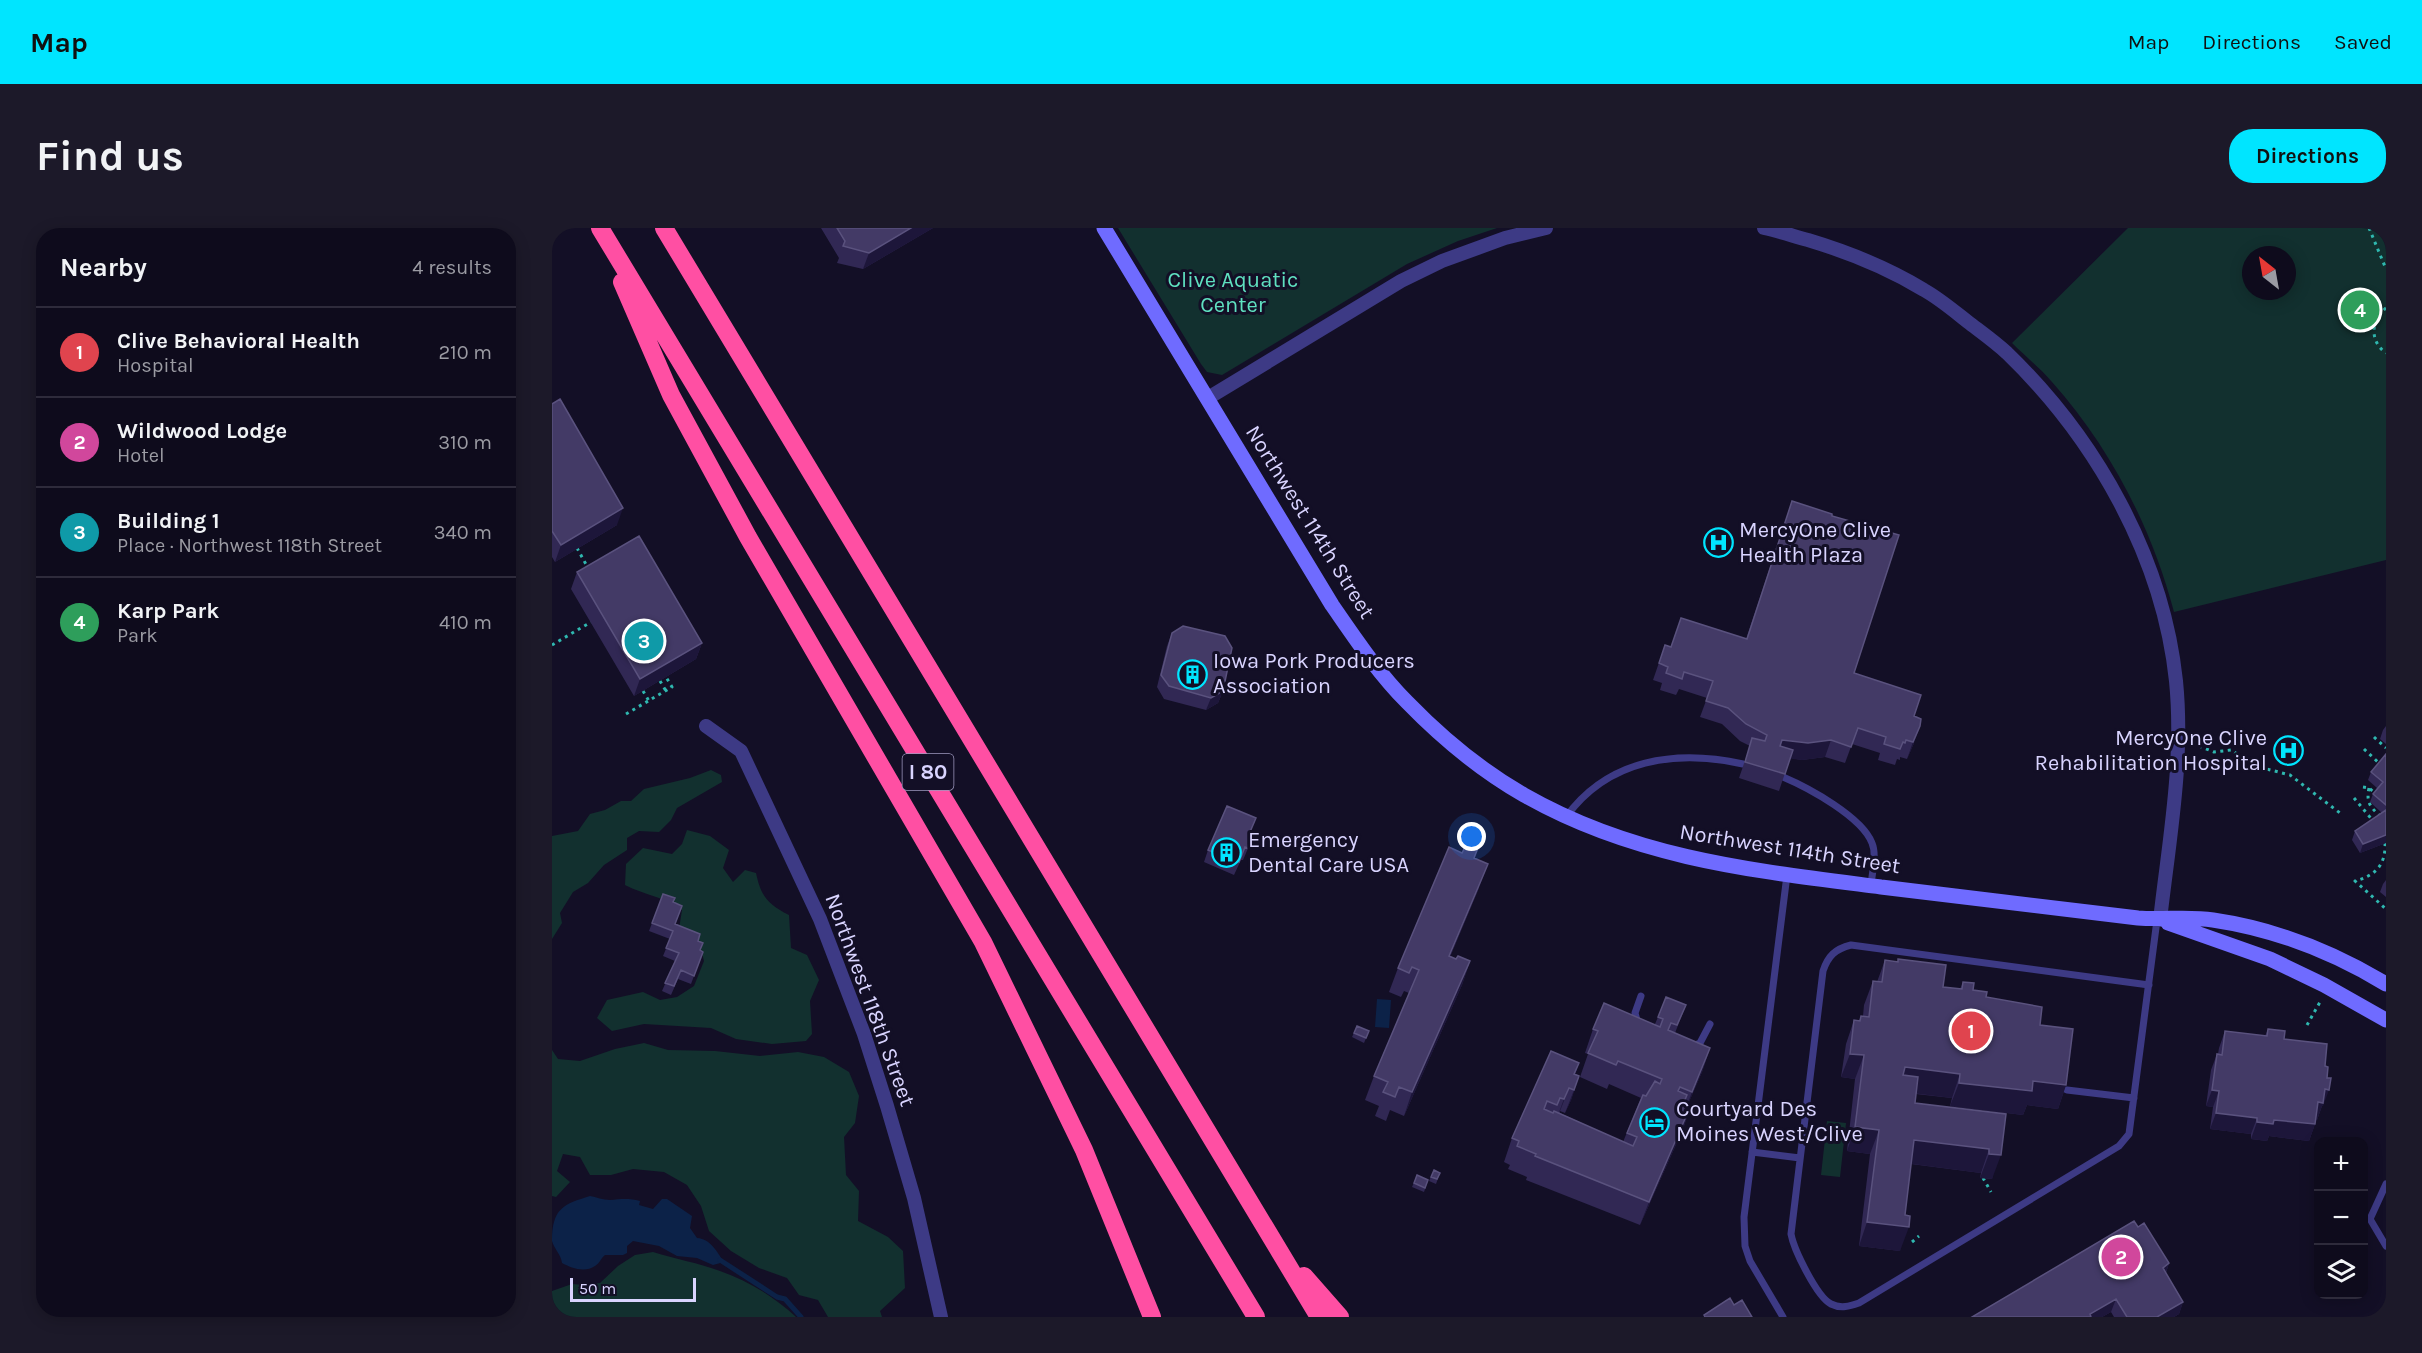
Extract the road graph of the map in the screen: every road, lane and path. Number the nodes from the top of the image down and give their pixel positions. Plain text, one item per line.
1 (599, 228) edge
2 (664, 228) edge
3 (1104, 228) edge
4 (1546, 228) edge
5 (1764, 228) edge
6 (2369, 228) edge
7 (2386, 269) edge
8 (2386, 308) edge
9 (2386, 353) edge
10 (1208, 398) junction
11 (577, 549) edge
12 (593, 576) edge
13 (591, 622) dead end
14 (552, 645) edge
15 (666, 677) edge
16 (660, 681) edge
17 (643, 691) edge
18 (666, 691) junction
19 (649, 701) junction
20 (626, 714) dead end
21 (706, 726) dead end
22 (2374, 737) dead end
23 (2199, 746) dead end
24 (2386, 748) edge
25 (2364, 749) dead end
26 (1743, 764) edge
27 (2381, 764) edge
28 (1783, 777) edge
29 (2363, 787) dead end
30 (2369, 788) junction
31 (2376, 794) edge
32 (2354, 798) dead end
33 (2340, 813) dead end
34 (1566, 817) junction
35 (2383, 819) edge
36 (2375, 824) edge
37 (2385, 843) edge
38 (1787, 875) junction
39 (1871, 885) junction
40 (2386, 909) edge
41 (2158, 920) junction
42 (2386, 984) edge
43 (2149, 985) junction
44 (1641, 996) dead end
45 (2320, 1002) dead end
46 (2386, 1020) edge
47 (1710, 1024) dead end
48 (2307, 1025) dead end
49 (1646, 1031) edge
50 (1680, 1044) edge
51 (2067, 1090) edge
52 (2134, 1098) junction
53 (1752, 1152) junction
54 (1800, 1158) junction
55 (1983, 1178) dead end
56 (2386, 1184) edge
57 (1991, 1192) dead end
58 (1919, 1236) dead end
59 (1272, 1240) junction
60 (1912, 1242) edge
61 (2386, 1246) edge
62 (941, 1317) edge
63 (1152, 1317) edge
64 (1256, 1317) edge
65 (1319, 1317) edge
66 (1340, 1317) edge
67 (1783, 1317) edge

1 - 63 highway
1 - 64 highway, I 80
2 - 59 highway, I 80
3 - 10 street, Northwest 114th Street
4 - 10 street
5 - 41 street
6 - 7 path
8 - 9 path
10 - 34 street, Northwest 114th Street
11 - 12 path
13 - 14 path
15 - 18 path
16 - 18 path
17 - 19 path
18 - 19 path
19 - 20 path
21 - 62 street, Northwest 118th Street
22 - 24 path
23 - 33 path
25 - 27 path
26 - 34 lane
28 - 39 lane
29 - 30 path
30 - 31 path
30 - 35 path
32 - 36 path
34 - 38 street, Northwest 114th Street
37 - 40 path
38 - 39 street, Northwest 114th Street
38 - 53 lane
39 - 41 street, Northwest 114th Street
41 - 42 street, Northwest 114th Street
41 - 43 lane
41 - 46 street, Northwest 114th Street
43 - 52 lane
43 - 54 lane
44 - 49 lane
45 - 48 path
47 - 50 lane
51 - 52 lane
52 - 54 lane
53 - 54 lane
53 - 67 lane
55 - 57 path
56 - 61 lane
58 - 60 path
59 - 65 highway, I 80
59 - 66 highway

